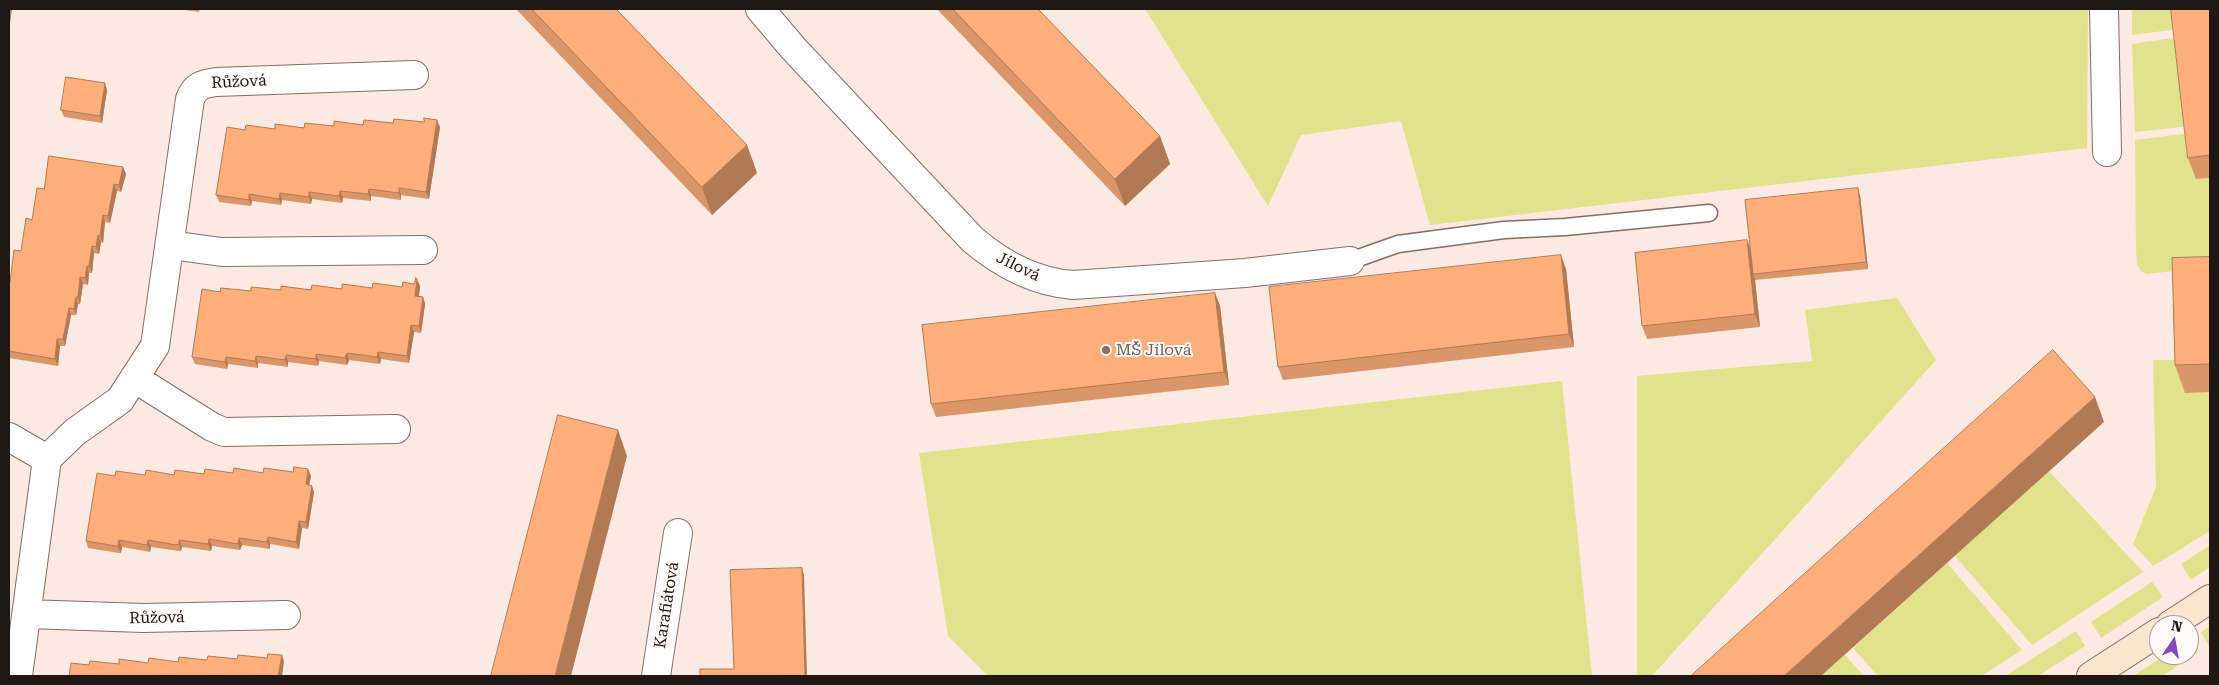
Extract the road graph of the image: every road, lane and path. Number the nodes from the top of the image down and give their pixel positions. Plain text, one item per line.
1 (760, 9) edge
2 (2104, 9) edge
3 (414, 75) dead end
4 (2107, 152) dead end
5 (1709, 213) dead end
6 (170, 245) junction
7 (423, 250) dead end
8 (1350, 261) joint
9 (134, 378) junction
10 (396, 429) dead end
11 (9, 437) edge
12 (47, 459) junction
13 (678, 533) dead end
14 (2210, 599) edge
15 (27, 614) junction
16 (286, 615) dead end
17 (2185, 615) edge
18 (2149, 638) edge
19 (18, 676) edge
20 (656, 676) edge
21 (2091, 676) edge

1 - 8 street, Jílová
2 - 4 street
3 - 6 street, Růžová
5 - 8 lane
6 - 7 street
6 - 9 street, Růžová
9 - 10 street
9 - 12 street, Růžová
11 - 12 street
12 - 15 street
13 - 20 street, Karafiátová
14 - 17 street
15 - 16 street, Růžová
15 - 19 street
18 - 21 street

